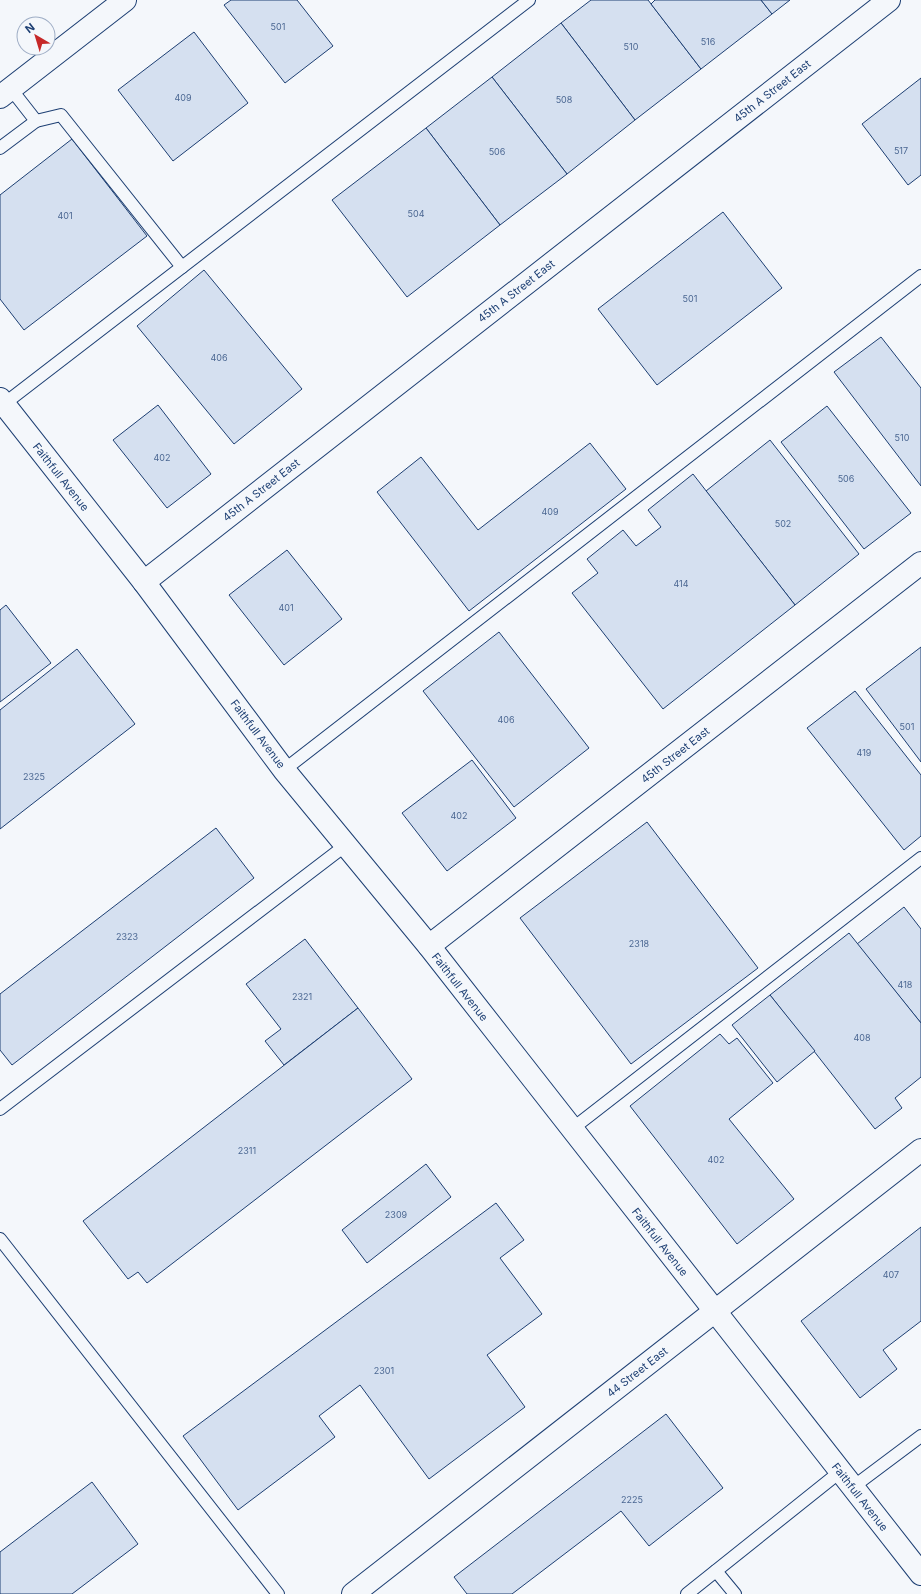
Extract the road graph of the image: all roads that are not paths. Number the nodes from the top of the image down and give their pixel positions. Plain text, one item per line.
1 (125, 0) edge
2 (529, 0) edge
3 (889, 0) edge
4 (5, 93) edge
5 (36, 121) junction
6 (0, 148) edge
7 (182, 267) junction
8 (921, 276) edge
9 (2, 402) edge
10 (921, 563) edge
11 (144, 582) junction
12 (284, 770) junction
13 (346, 845) junction
14 (921, 858) edge
15 (429, 946) junction
16 (0, 1109) edge
17 (572, 1129) junction
18 (921, 1150) edge
19 (0, 1239) edge
20 (715, 1311) junction
21 (921, 1436) edge
22 (847, 1479) junction
23 (716, 1571) junction
24 (921, 1574) edge
25 (278, 1594) edge
26 (353, 1594) edge
27 (687, 1594) edge
28 (735, 1594) edge

1 - 4 street
2 - 7 lane
3 - 11 street, 45th A Street East
4 - 5 lane
5 - 6 lane
5 - 7 lane
7 - 9 lane
8 - 12 lane
9 - 11 street, Faithfull Avenue
10 - 15 street, 45th Street East
11 - 12 street, Faithfull Avenue
12 - 13 street, Faithfull Avenue
13 - 15 street, Faithfull Avenue
13 - 16 lane
14 - 17 lane
15 - 17 street, Faithfull Avenue
17 - 20 street, Faithfull Avenue
18 - 20 street, 44 Street East
19 - 25 lane
20 - 22 street, Faithfull Avenue
20 - 26 street, 44 Street East
21 - 22 lane
22 - 23 lane
22 - 24 street, Faithfull Avenue
23 - 27 lane
23 - 28 lane

